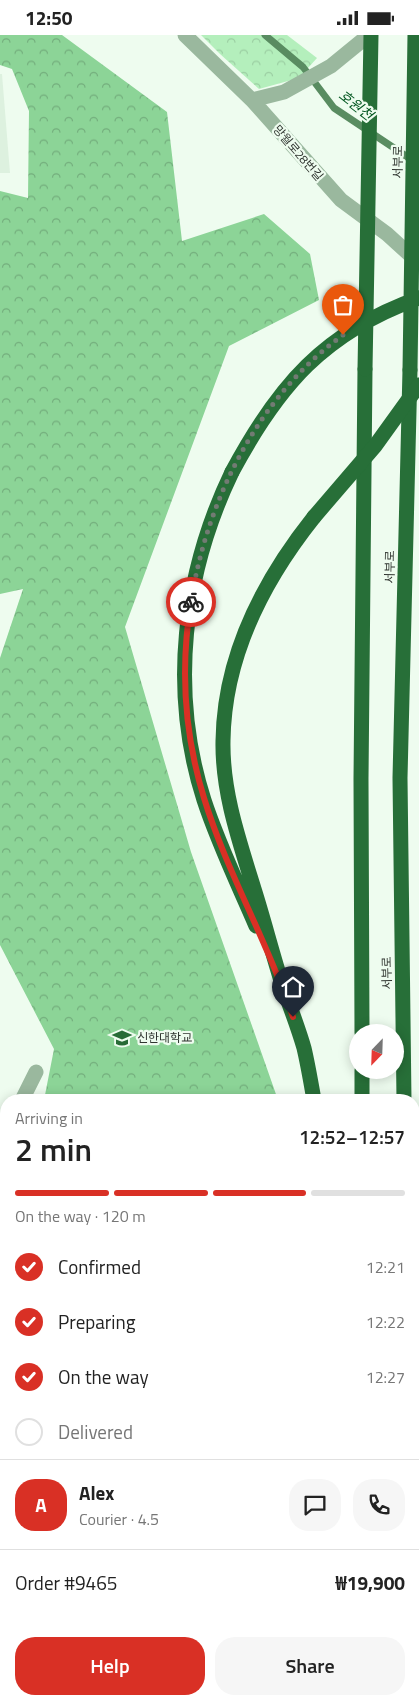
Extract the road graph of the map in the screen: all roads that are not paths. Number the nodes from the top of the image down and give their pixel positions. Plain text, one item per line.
1 (185, 35) edge
2 (370, 35) edge
3 (415, 35) edge
4 (252, 100) junction
5 (419, 263) edge
6 (419, 298) edge
7 (419, 385) edge
8 (283, 985) junction
9 (362, 1024) edge
10 (36, 1072) dead end
11 (362, 1079) edge
12 (25, 1094) edge
13 (313, 1094) edge
14 (362, 1094) edge
15 (404, 1094) edge

1 - 4 street, 망월로28번길
2 - 4 street
2 - 9 highway, 서부로, bridge
3 - 15 highway, 서부로, bridge
4 - 5 street, 망월로28번길
6 - 8 highway, bridge
7 - 8 highway, bridge
8 - 13 highway
10 - 12 street
11 - 14 highway

